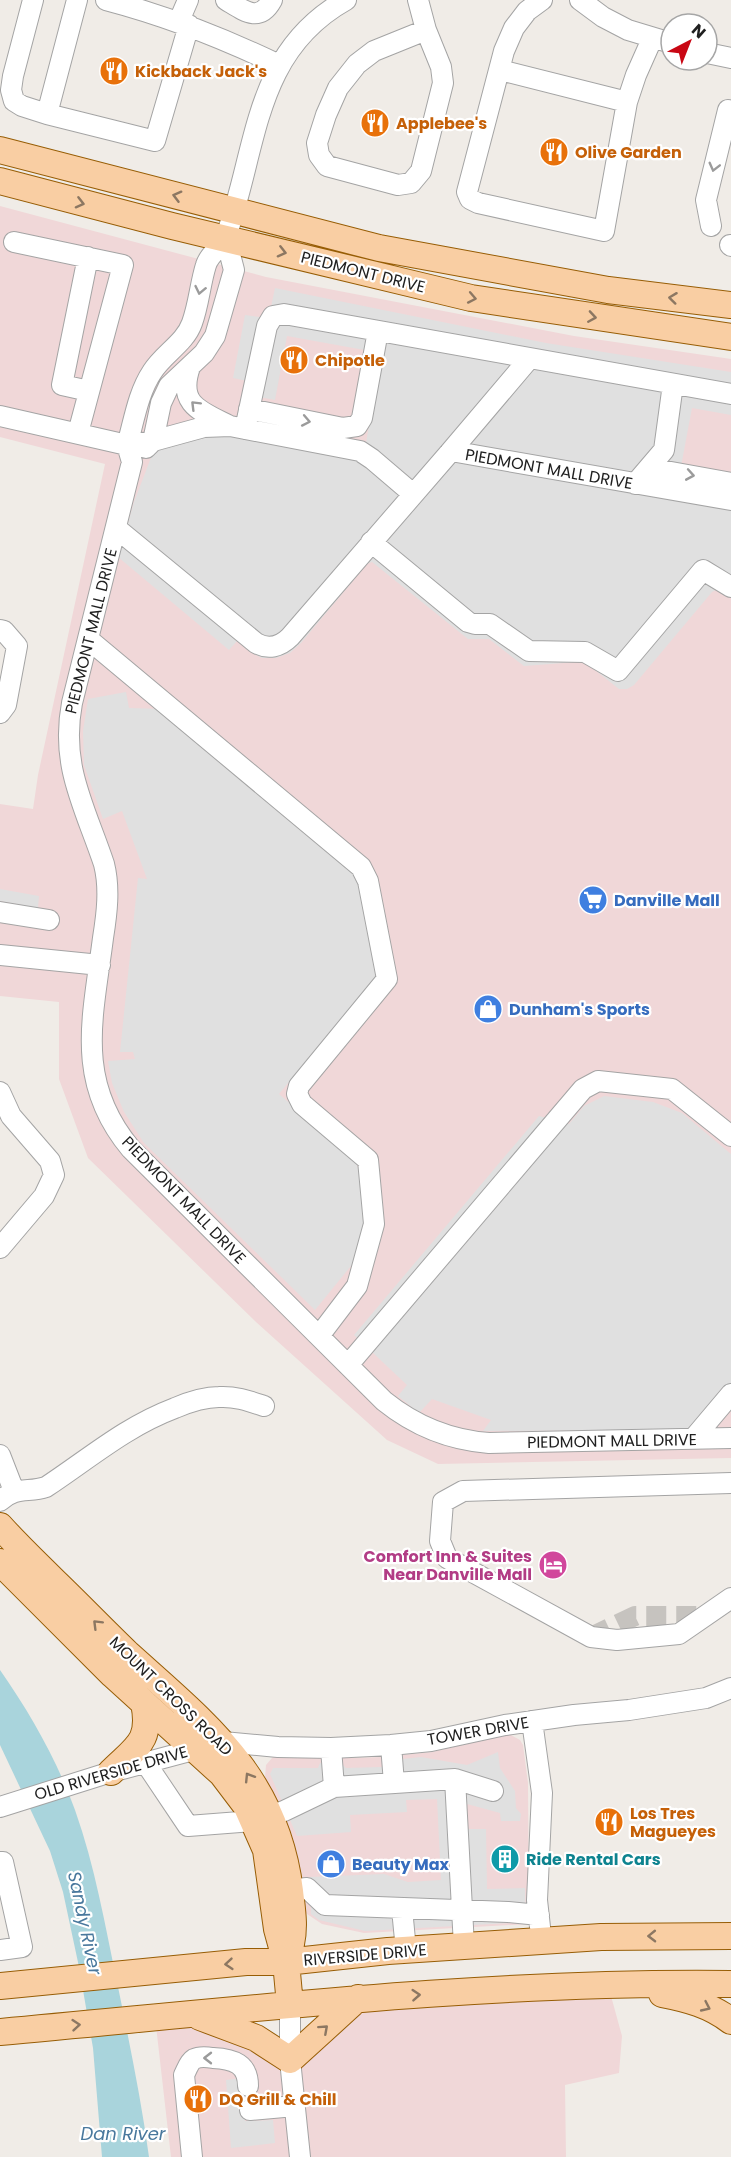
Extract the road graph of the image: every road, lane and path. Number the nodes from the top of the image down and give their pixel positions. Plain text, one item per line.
1 (33, 0) edge
2 (77, 0) edge
3 (106, 0) edge
4 (188, 0) edge
5 (226, 0) edge
6 (272, 0) edge
7 (346, 0) edge
8 (418, 0) edge
9 (542, 0) edge
10 (580, 0) edge
11 (608, 8) edge
12 (184, 23) junction
13 (426, 30) junction
14 (659, 40) edge
15 (659, 45) edge
16 (279, 65) junction
17 (500, 70) junction
18 (627, 102) junction
19 (730, 107) edge
20 (47, 114) junction
21 (0, 150) edge
22 (0, 181) edge
23 (233, 211) junction
24 (711, 226) dead end
25 (226, 238) junction
26 (14, 242) dead end
27 (88, 257) junction
28 (731, 305) edge
29 (378, 331) junction
30 (731, 337) edge
31 (529, 358) junction
32 (190, 367) junction
33 (673, 384) junction
34 (89, 391) junction
35 (731, 394) edge
36 (0, 416) edge
37 (241, 421) junction
38 (78, 433) junction
39 (153, 441) junction
40 (451, 451) junction
41 (130, 454) junction
42 (649, 468) junction
43 (731, 483) edge
44 (635, 484) junction
45 (412, 494) junction
46 (731, 500) edge
47 (116, 528) junction
48 (371, 542) junction
49 (731, 587) edge
50 (0, 630) edge
51 (88, 639) junction
52 (0, 713) edge
53 (0, 912) edge
54 (49, 920) dead end
55 (0, 955) edge
56 (100, 965) junction
57 (0, 1092) edge
58 (731, 1136) edge
59 (0, 1248) edge
60 (319, 1336) junction
61 (348, 1365) junction
62 (731, 1394) edge
63 (264, 1406) dead end
64 (731, 1438) edge
65 (693, 1439) junction
66 (0, 1455) edge
67 (731, 1483) edge
68 (7, 1496) edge
69 (0, 1526) edge
70 (0, 1562) edge
71 (731, 1598) edge
72 (731, 1688) edge
73 (144, 1703) junction
74 (532, 1721) junction
75 (223, 1742) junction
76 (391, 1745) junction
77 (331, 1748) junction
78 (194, 1749) junction
79 (145, 1762) junction
80 (106, 1774) junction
81 (455, 1779) junction
82 (394, 1783) junction
83 (334, 1787) junction
84 (494, 1791) dead end
85 (0, 1807) edge
86 (261, 1818) junction
87 (0, 1862) edge
88 (281, 1891) junction
89 (402, 1909) junction
90 (462, 1911) junction
91 (508, 1912) junction
92 (539, 1915) junction
93 (731, 1917) edge
94 (682, 1936) junction
95 (731, 1936) edge
96 (542, 1941) junction
97 (509, 1943) junction
98 (464, 1946) junction
99 (0, 1950) edge
100 (406, 1950) junction
101 (286, 1962) junction
102 (731, 1984) edge
103 (608, 1985) junction
104 (7, 1986) edge
105 (358, 1998) junction
106 (290, 2005) junction
107 (191, 2014) junction
108 (731, 2021) edge
109 (9, 2031) edge
110 (290, 2060) junction
111 (248, 2086) dead end
112 (295, 2106) junction
113 (250, 2110) dead end
114 (192, 2157) edge
115 (300, 2157) edge

1 - 20 street
2 - 20 street
3 - 12 street
4 - 12 street
5 - 6 street
7 - 16 street
8 - 13 street
9 - 17 street
10 - 11 street
11 - 14 street
12 - 16 street
12 - 20 street
13 - 13 street
15 - 18 street
16 - 23 street
17 - 18 street
17 - 18 street
19 -> 24 street
23 -> 21 main road, PIEDMONT DRIVE
22 -> 25 main road, PIEDMONT DRIVE
23 - 25 street
28 -> 23 main road, PIEDMONT DRIVE
25 -> 30 main road, PIEDMONT DRIVE
25 - 32 street
25 -> 41 street, PIEDMONT MALL DRIVE
26 - 27 street
27 - 34 street
27 - 34 street
29 - 31 street
37 -> 29 street
29 - 37 street
31 - 33 street
31 - 40 street
37 -> 32 street
32 - 39 street
33 - 35 street
33 - 42 street
34 - 38 street
36 - 38 street
37 - 39 street
37 - 45 street
38 - 41 street
39 - 41 street
40 - 44 street, PIEDMONT MALL DRIVE
40 - 45 street, PIEDMONT MALL DRIVE
41 - 47 street, PIEDMONT MALL DRIVE
42 -> 43 street
42 - 44 street
44 - 46 street, PIEDMONT MALL DRIVE
45 - 48 street, PIEDMONT MALL DRIVE
47 - 48 street, PIEDMONT MALL DRIVE
47 - 51 street, PIEDMONT MALL DRIVE
48 - 49 street
50 - 52 street
51 - 56 street, PIEDMONT MALL DRIVE
51 - 60 street
53 - 54 street
55 - 56 street
56 - 60 street, PIEDMONT MALL DRIVE
57 - 59 street
58 - 61 street
60 - 61 street, PIEDMONT MALL DRIVE
61 - 65 street, PIEDMONT MALL DRIVE
62 - 65 street
63 - 68 street
64 - 65 street, PIEDMONT MALL DRIVE
66 - 68 street
67 - 71 street
75 -> 69 main road, MOUNT CROSS ROAD
70 - 73 main road, MOUNT CROSS ROAD
72 - 74 street, TOWER DRIVE
73 - 78 main road, MOUNT CROSS ROAD
73 - 80 main road
74 - 76 street, TOWER DRIVE
74 - 92 street
75 - 77 street, TOWER DRIVE
75 - 78 street, OLD RIVERSIDE DRIVE
86 -> 75 main road, MOUNT CROSS ROAD
76 - 77 street, TOWER DRIVE
76 - 82 street
77 - 83 street
78 - 79 street, OLD RIVERSIDE DRIVE
78 - 86 main road, MOUNT CROSS ROAD
79 - 80 street, OLD RIVERSIDE DRIVE
79 - 86 street
80 - 85 street, OLD RIVERSIDE DRIVE
81 - 82 street
81 - 84 street
81 - 90 street
82 - 83 street
83 - 86 street
86 - 88 main road, MOUNT CROSS ROAD
87 - 99 street
88 - 89 street
88 - 101 main road, MOUNT CROSS ROAD
89 - 90 street
89 - 100 street
90 - 91 street
90 - 98 street
91 - 92 street
91 - 97 street
92 - 96 street
93 - 94 main road
94 - 95 main road, RIVERSIDE DRIVE
94 -> 96 main road, RIVERSIDE DRIVE
96 - 97 main road, RIVERSIDE DRIVE
97 - 98 main road, RIVERSIDE DRIVE
98 - 100 main road, RIVERSIDE DRIVE
100 - 101 main road, RIVERSIDE DRIVE
101 -> 104 main road, RIVERSIDE DRIVE
101 - 106 main road, MOUNT CROSS ROAD
102 - 103 main road
105 -> 103 main road
103 -> 108 main road
105 - 106 main road
110 -> 105 main road
106 - 107 main road
106 - 110 street
109 -> 107 main road
107 - 110 main road
110 - 112 street
111 -> 114 street
112 - 113 street
112 - 115 street

